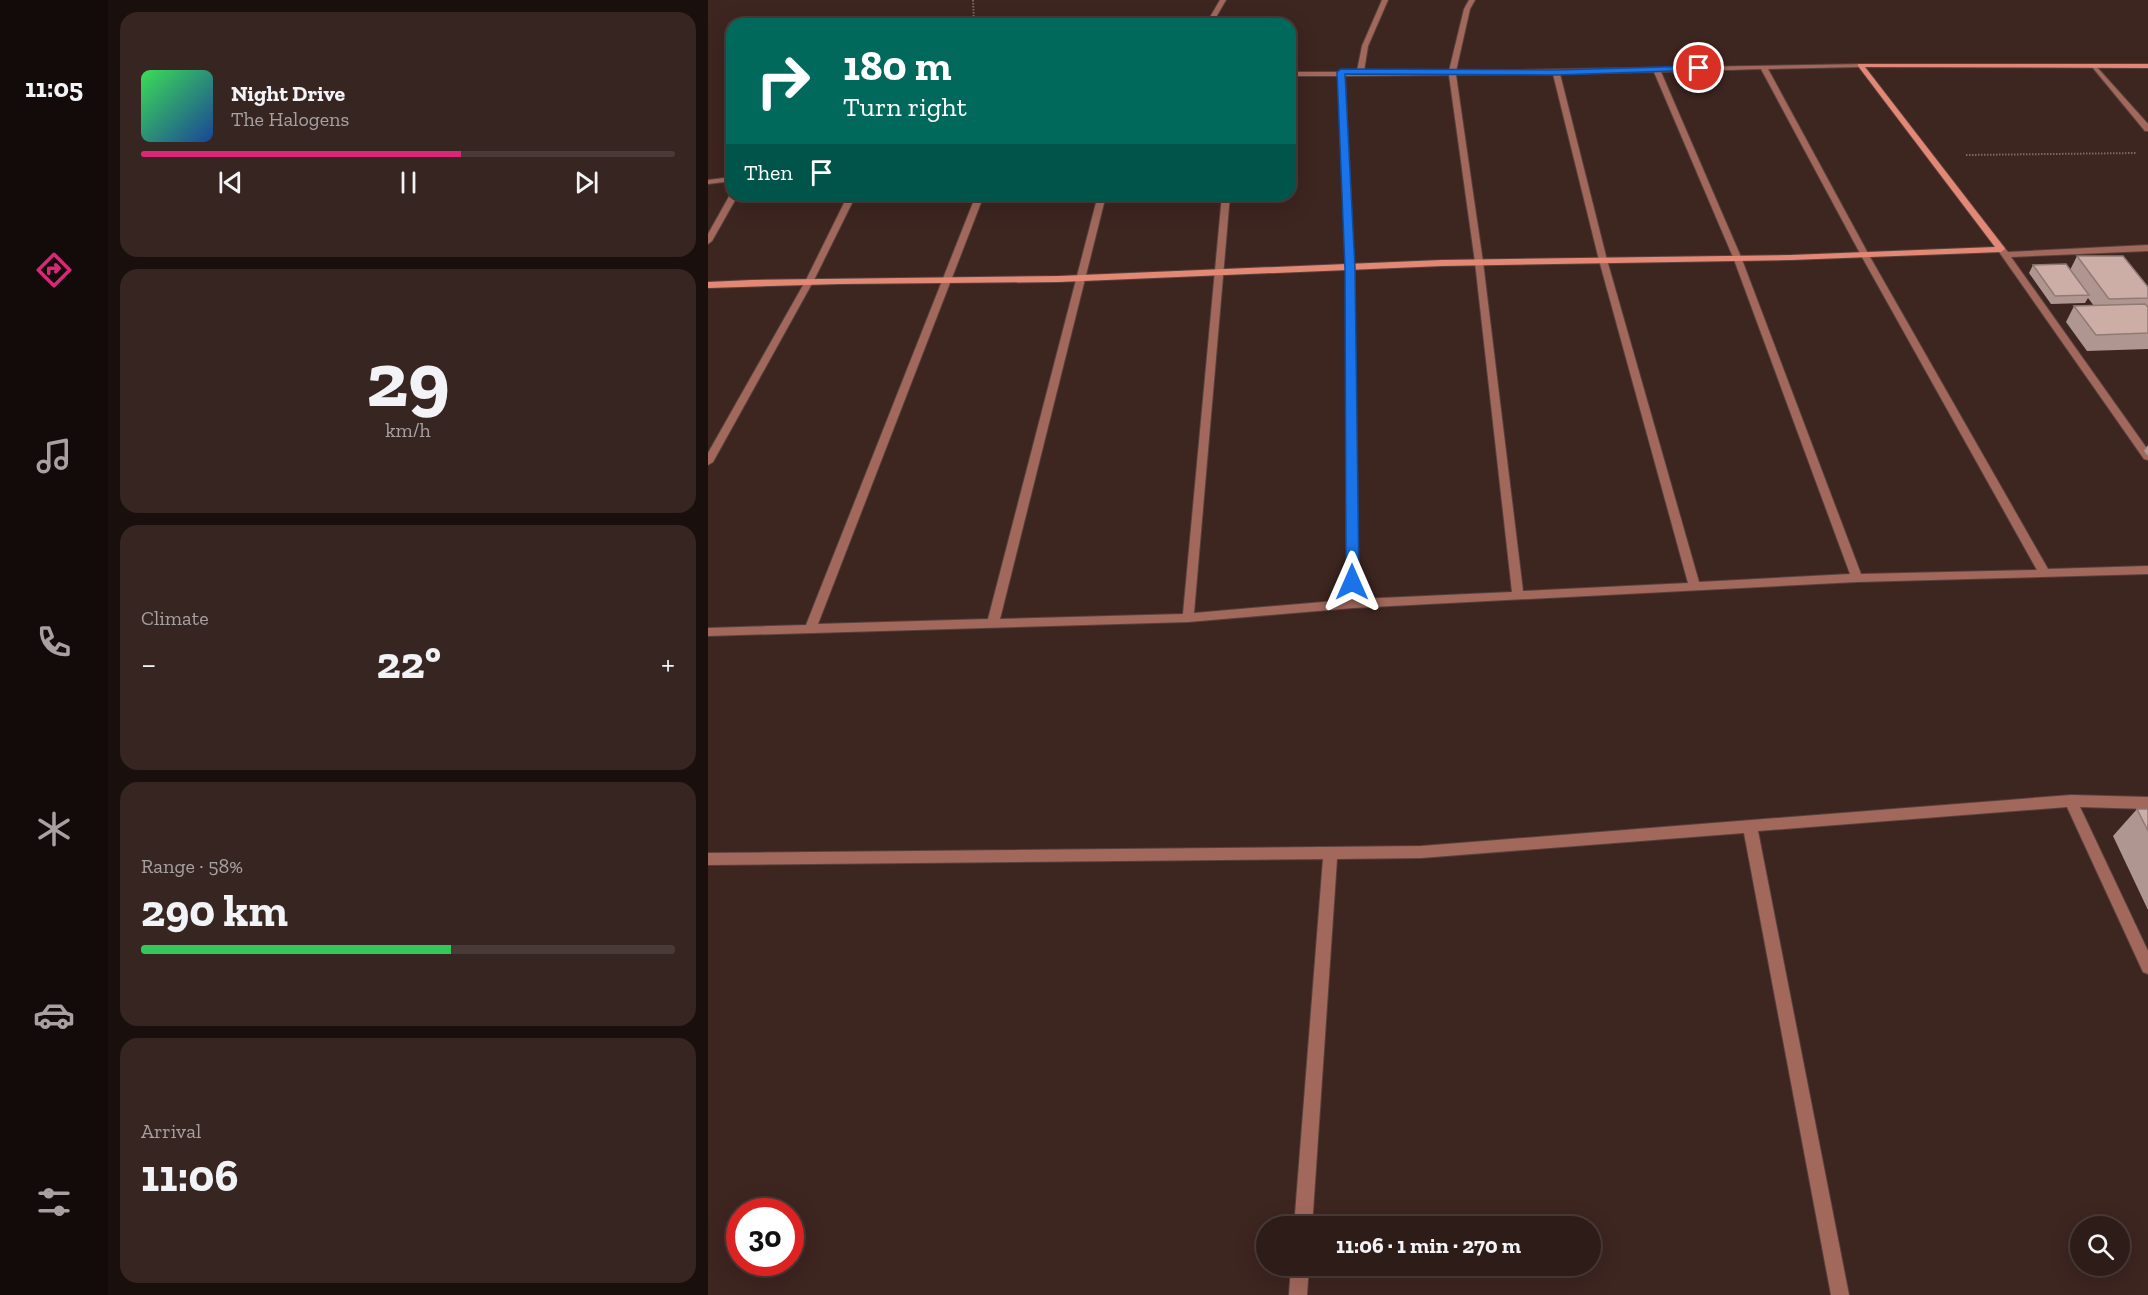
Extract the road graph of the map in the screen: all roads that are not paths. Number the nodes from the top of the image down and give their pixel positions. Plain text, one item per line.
1 (1223, 0) edge
2 (1385, 0) edge
3 (1472, 0) edge
4 (1212, 18) edge
5 (1860, 65) junction
6 (1763, 66) junction
7 (2148, 66) edge
8 (2095, 67) junction
9 (1656, 69) junction
10 (1341, 72) junction
11 (1360, 72) junction
12 (1452, 72) junction
13 (1556, 72) junction
14 (1296, 74) edge
15 (2148, 129) edge
16 (726, 180) edge
17 (708, 182) edge
18 (731, 201) edge
19 (849, 201) edge
20 (978, 201) edge
21 (1100, 201) edge
22 (1225, 201) edge
23 (708, 241) edge
24 (2148, 248) edge
25 (2003, 252) junction
26 (1737, 257) junction
27 (1866, 257) junction
28 (1603, 260) junction
29 (1479, 262) junction
30 (1350, 268) junction
31 (1217, 272) junction
32 (1081, 279) junction
33 (810, 280) junction
34 (947, 281) junction
35 (708, 285) edge
36 (2148, 457) edge
37 (708, 462) edge
38 (2148, 570) edge
39 (2045, 574) junction
40 (1857, 578) junction
41 (1695, 587) junction
42 (1518, 596) junction
43 (1353, 604) junction
44 (1188, 618) junction
45 (993, 624) junction
46 (810, 629) junction
47 (708, 632) edge
48 (2071, 801) junction
49 (2148, 803) edge
50 (1750, 826) junction
51 (1330, 853) junction
52 (708, 859) edge
53 (2148, 967) edge
54 (1304, 1216) edge
55 (1299, 1276) edge
56 (1298, 1295) edge
57 (1840, 1295) edge

1 - 4 street
2 - 11 street
3 - 12 street
5 - 6 street
5 - 8 street
5 - 25 street
6 - 9 street
6 - 27 street
7 - 8 street
8 - 15 street
9 - 13 street
9 - 26 street
10 - 11 street
10 - 14 street
10 - 30 street
11 - 12 street
12 - 13 street
12 - 29 street
13 - 28 street
16 - 17 street
18 - 23 street
19 - 33 street
20 - 34 street
21 - 32 street
22 - 31 street
24 - 25 street
25 - 27 street
25 - 36 street
26 - 27 street
26 - 28 street
26 - 40 street
27 - 39 street
28 - 29 street
28 - 41 street
29 - 30 street
29 - 42 street
30 - 31 street
30 - 43 street
31 - 32 street
31 - 44 street
32 - 34 street
32 - 45 street
33 - 34 street
33 - 35 street
33 - 37 street
34 - 46 street
38 - 39 street
39 - 40 street
40 - 41 street
41 - 42 street
42 - 43 street
43 - 44 street
44 - 45 street
45 - 46 street
46 - 47 street
48 - 49 street
48 - 50 street
48 - 53 street
50 - 51 street
50 - 57 street
51 - 52 street
51 - 54 street
55 - 56 street

